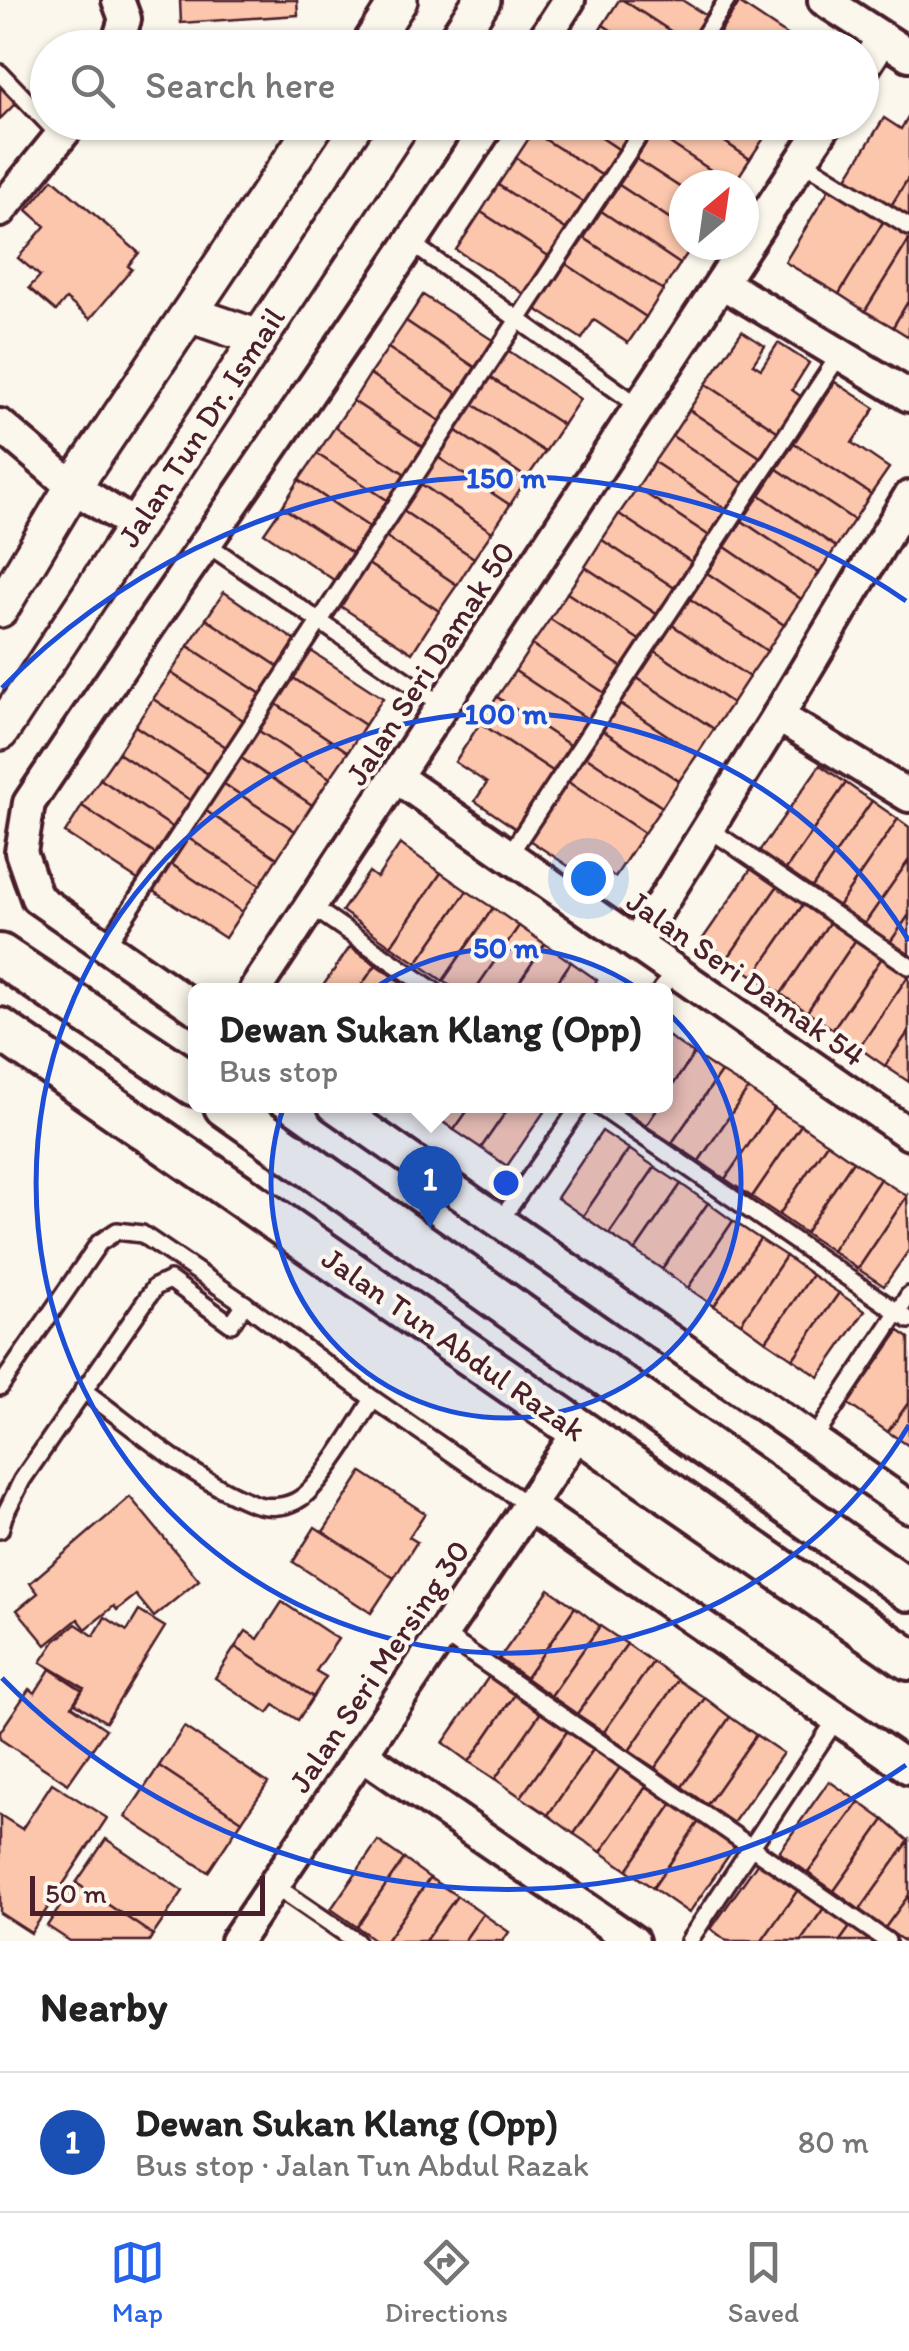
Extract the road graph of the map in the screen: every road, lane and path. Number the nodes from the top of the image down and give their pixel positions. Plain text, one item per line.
1 (118, 0) edge
2 (400, 0) edge
3 (482, 0) edge
4 (569, 0) edge
5 (727, 0) edge
6 (824, 0) edge
7 (121, 30) edge
8 (380, 30) edge
9 (463, 30) edge
10 (550, 30) edge
11 (708, 30) edge
12 (870, 30) edge
13 (879, 36) edge
14 (882, 38) junction
15 (879, 43) edge
16 (909, 54) edge
17 (0, 73) edge
18 (30, 99) edge
19 (59, 140) edge
20 (306, 140) edge
21 (390, 140) edge
22 (478, 140) edge
23 (636, 140) edge
24 (815, 140) edge
25 (802, 161) junction
26 (0, 211) edge
27 (909, 227) edge
28 (411, 243) junction
29 (722, 283) junction
30 (189, 314) junction
31 (521, 320) junction
32 (260, 338) junction
33 (840, 354) junction
34 (909, 396) edge
35 (640, 407) junction
36 (0, 426) edge
37 (73, 487) junction
38 (909, 497) edge
39 (136, 526) junction
40 (204, 542) junction
41 (0, 609) edge
42 (318, 620) junction
43 (443, 706) junction
44 (778, 716) junction
45 (0, 732) edge
46 (396, 777) junction
47 (909, 796) edge
48 (708, 828) junction
49 (508, 855) junction
50 (311, 906) junction
51 (636, 944) junction
52 (106, 946) junction
53 (0, 954) edge
54 (909, 966) edge
55 (668, 981) edge
56 (260, 983) edge
57 (423, 983) edge
58 (673, 984) edge
59 (188, 1003) edge
60 (0, 1029) edge
61 (188, 1080) edge
62 (235, 1113) edge
63 (344, 1113) edge
64 (575, 1113) edge
65 (609, 1113) edge
66 (909, 1134) edge
67 (500, 1222) junction
68 (909, 1295) edge
69 (245, 1304) junction
70 (903, 1316) edge
71 (0, 1387) edge
72 (84, 1390) junction
73 (374, 1399) junction
74 (579, 1431) junction
75 (813, 1440) junction
76 (529, 1506) junction
77 (909, 1507) edge
78 (1, 1520) edge
79 (808, 1521) junction
80 (909, 1590) edge
81 (859, 1624) junction
82 (443, 1634) junction
83 (909, 1660) edge
84 (837, 1718) junction
85 (362, 1754) junction
86 (909, 1768) edge
87 (752, 1847) junction
88 (274, 1885) junction
89 (236, 1941) edge
90 (356, 1941) edge
91 (633, 1941) edge
92 (689, 1941) edge
93 (888, 1941) edge

1 - 7 street
2 - 8 street
3 - 9 street
4 - 10 street
5 - 11 lane
6 - 12 street
13 - 14 street
14 - 15 street
14 - 16 street
17 - 18 lane
19 - 26 street
20 - 30 street
21 - 32 street, Jalan Tun Dr. Ismail
22 - 28 street
23 - 31 lane
24 - 25 street, Jalan Seri Damak 50
25 - 27 lane
25 - 29 street, Jalan Seri Damak 50
28 - 31 lane
28 - 40 street
29 - 33 street
29 - 35 street, Jalan Seri Damak 50
30 - 32 street
30 - 37 street
31 - 35 lane
31 - 42 lane
32 - 39 street, Jalan Tun Dr. Ismail
33 - 34 street
33 - 49 lane
35 - 43 street, Jalan Seri Damak 50
36 - 37 street
37 - 39 street
37 - 41 street
38 - 44 street
39 - 45 street, Jalan Tun Dr. Ismail
40 - 42 lane
40 - 52 street
42 - 43 lane
42 - 52 lane
43 - 46 street, Jalan Seri Damak 50
44 - 47 street
44 - 48 street
46 - 49 street, Jalan Seri Damak 54
46 - 50 street, Jalan Seri Damak 50
48 - 51 street
48 - 54 lane
49 - 51 street, Jalan Seri Damak 54
50 - 56 street, Jalan Seri Damak 50
50 - 57 lane
51 - 55 street, Jalan Seri Damak 54
52 - 59 street
53 - 61 main road
58 - 66 street, Jalan Seri Damak 54
60 - 74 main road, Jalan Tun Abdul Razak
62 - 79 main road, Jalan Tun Abdul Razak
63 - 67 street
64 - 67 lane
65 - 70 lane
67 - 75 street
68 - 70 lane
69 - 71 lane
69 - 72 lane
69 - 73 lane
70 - 75 lane
72 - 73 lane
72 - 78 lane
73 - 76 lane
74 - 76 street, Jalan Seri Mersing 30
74 - 81 main road, Jalan Tun Abdul Razak
75 - 77 street
76 - 82 street, Jalan Seri Mersing 30
76 - 84 street
79 - 80 main road, Jalan Tun Abdul Razak
79 - 81 main road
81 - 83 main road, Jalan Tun Abdul Razak
82 - 85 street, Jalan Seri Mersing 30
82 - 87 lane
84 - 86 street
84 - 87 lane
85 - 88 street, Jalan Seri Mersing 30
85 - 91 street
87 - 92 lane
87 - 93 lane
88 - 89 street, Jalan Seri Mersing 30
88 - 90 lane

